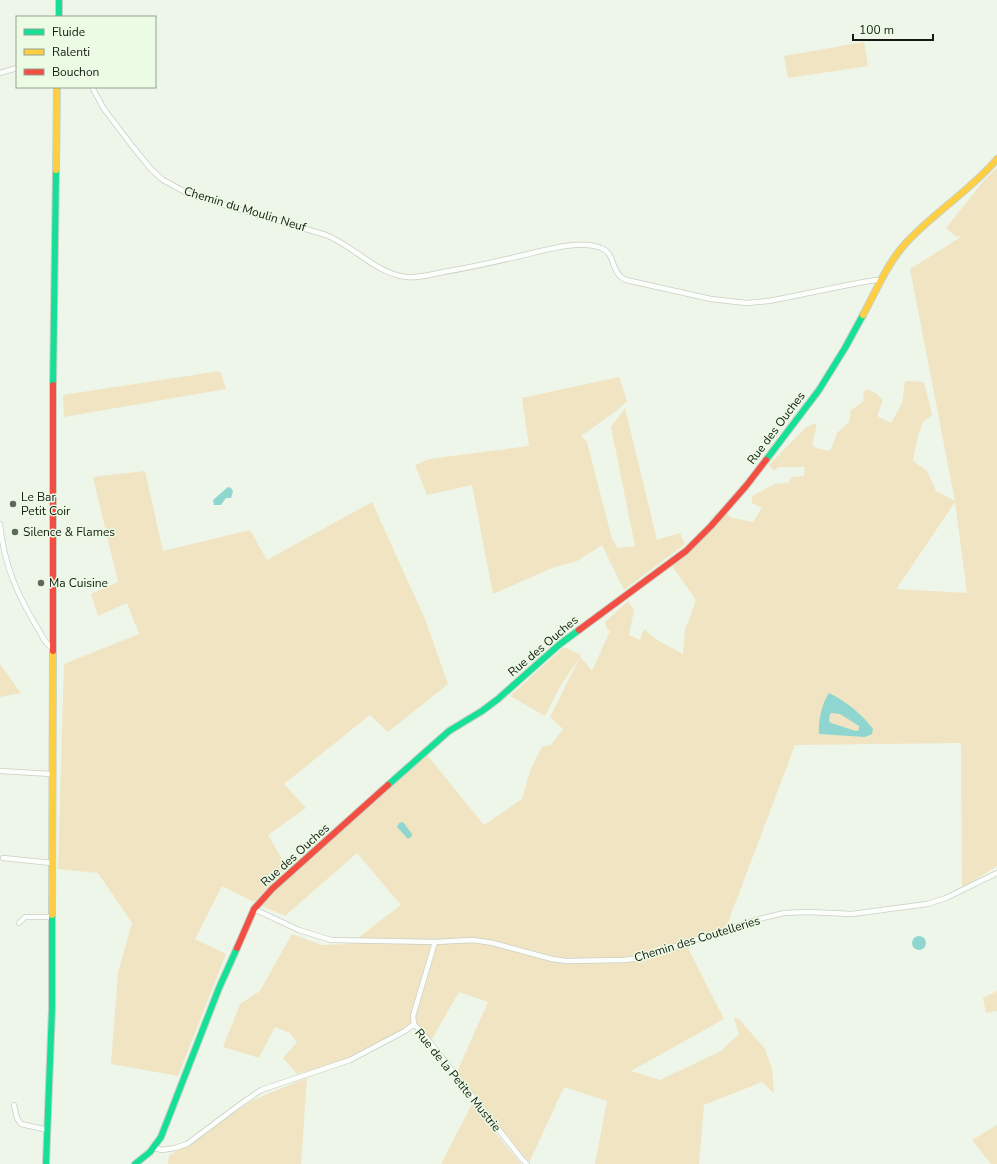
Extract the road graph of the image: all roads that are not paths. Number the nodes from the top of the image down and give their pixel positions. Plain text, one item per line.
1 (59, 0) edge
2 (58, 16) edge
3 (16, 68) edge
4 (0, 73) edge
5 (57, 88) edge
6 (93, 88) edge
7 (997, 159) edge
8 (881, 281) junction
9 (0, 524) edge
10 (53, 648) junction
11 (0, 771) edge
12 (52, 774) junction
13 (3, 858) dead end
14 (52, 862) junction
15 (997, 873) edge
16 (254, 909) junction
17 (52, 917) junction
18 (19, 923) dead end
19 (435, 942) junction
20 (414, 1024) junction
21 (14, 1105) dead end
22 (48, 1130) junction
23 (154, 1148) junction
24 (46, 1164) edge
25 (135, 1164) edge
26 (527, 1164) edge

1 - 2 street
3 - 4 street
5 - 10 street
6 - 8 street, Chemin du Moulin Neuf
7 - 8 street, Rue des Ouches
8 - 16 street, Rue des Ouches
9 - 10 street
10 - 12 street
11 - 12 street
12 - 14 street
13 - 14 street
14 - 17 street
15 - 19 street, Chemin des Coutelleries
16 - 19 street, Chemin des Coutelleries
16 - 23 street, Rue des Ouches
17 - 18 street
17 - 22 street
19 - 20 street, Rue de la Petite Mustrie
20 - 23 street
20 - 26 street, Rue de la Petite Mustrie
21 - 22 street
22 - 24 street
23 - 25 street, Rue des Ouches

